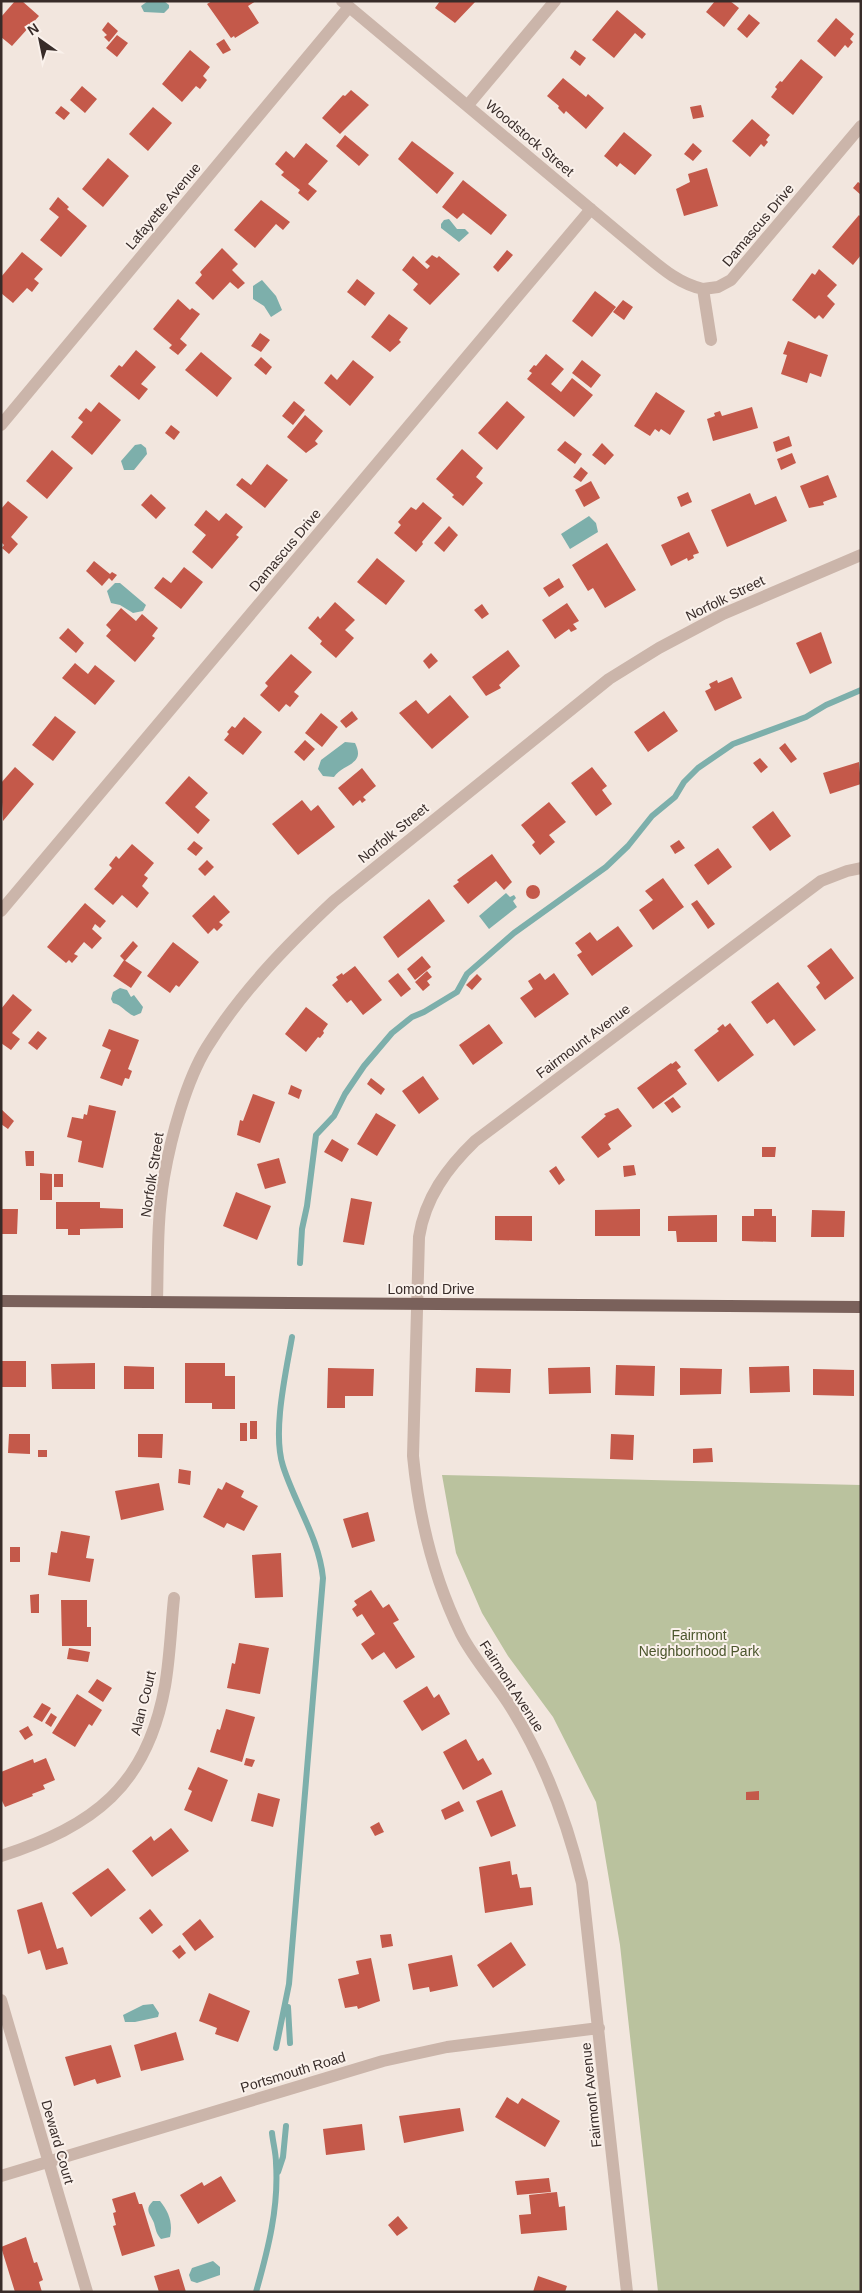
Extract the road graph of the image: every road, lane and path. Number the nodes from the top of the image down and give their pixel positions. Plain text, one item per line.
1 (555, 1) edge
2 (345, 4) edge
3 (468, 105) junction
4 (861, 126) edge
5 (591, 209) junction
6 (702, 289) junction
7 (711, 340) dead end
8 (1, 425) edge
9 (861, 555) edge
10 (861, 868) edge
11 (1, 911) edge
12 (1, 1301) edge
13 (157, 1302) junction
14 (417, 1304) junction
15 (861, 1308) edge
16 (174, 1598) dead end
17 (1, 1856) edge
18 (1, 2000) edge
19 (599, 2028) junction
20 (49, 2162) junction
21 (1, 2176) edge
22 (87, 2292) edge
23 (626, 2292) edge

1 - 3 street
2 - 3 street, Woodstock Street
2 - 8 street, Lafayette Avenue
3 - 5 street, Woodstock Street
4 - 6 street, Damascus Drive
5 - 6 street, Woodstock Street
5 - 11 street, Damascus Drive
6 - 7 street
9 - 13 street, Norfolk Street
10 - 14 street, Fairmount Avenue
12 - 13 main road, Lomond Drive
13 - 14 main road, Lomond Drive
14 - 15 main road, Lomond Drive
14 - 19 street, Fairmont Avenue
16 - 17 street, Alan Court
18 - 20 street, Deward Court
19 - 20 street, Portsmouth Road
19 - 23 street, Fairmont Avenue
20 - 21 street, Portsmouth Road
20 - 22 street, Deward Court

